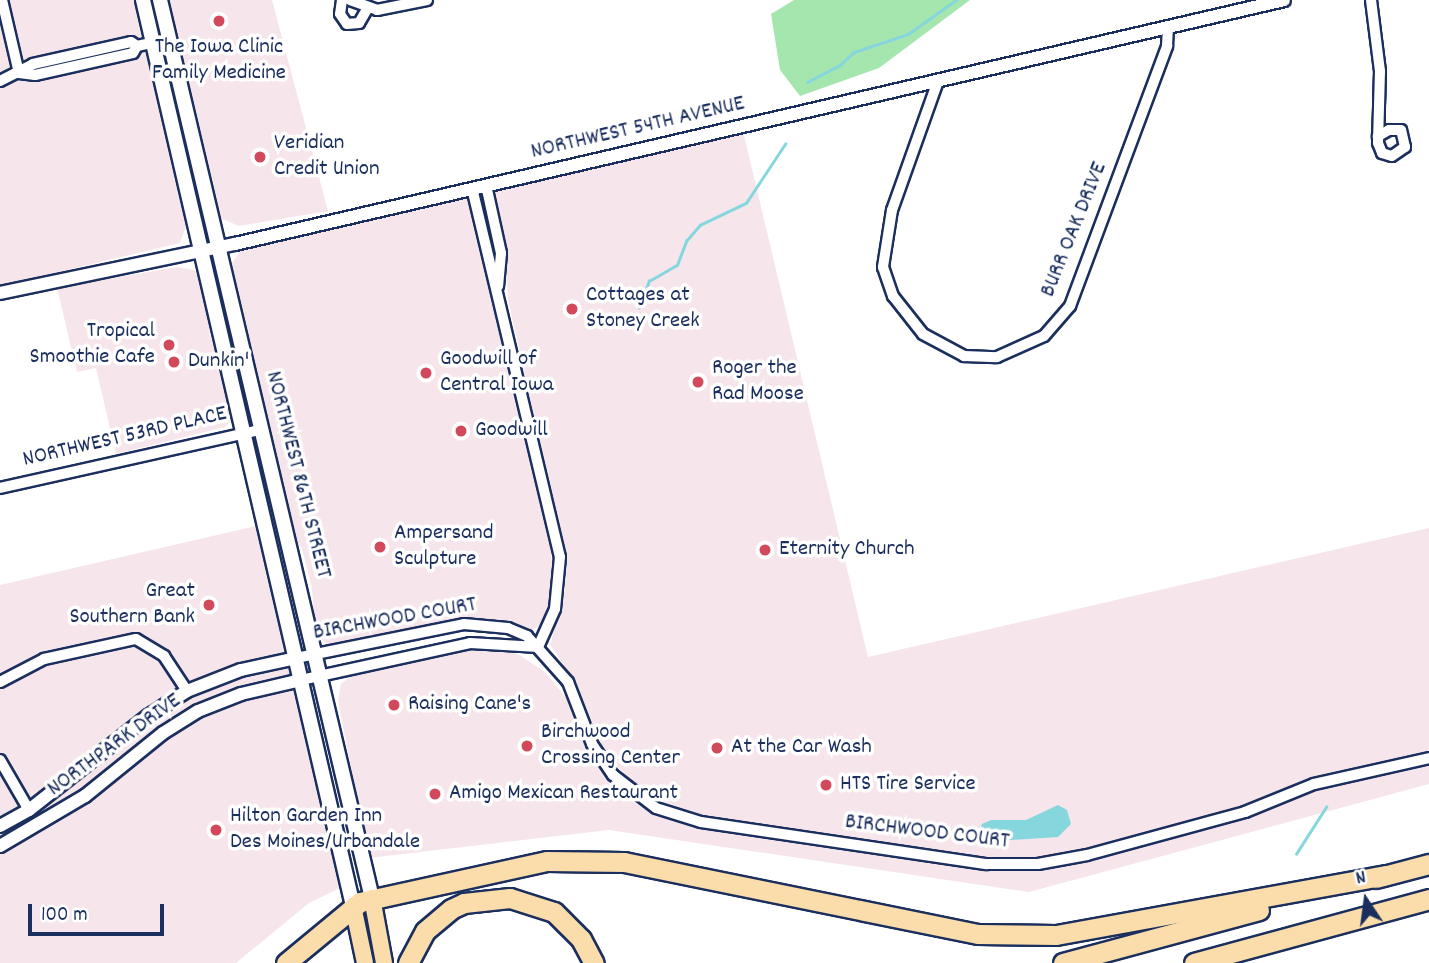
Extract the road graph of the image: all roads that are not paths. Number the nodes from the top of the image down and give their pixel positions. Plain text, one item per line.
1 (2, 0) edge
2 (143, 0) edge
3 (160, 0) edge
4 (342, 0) edge
5 (350, 0) edge
6 (427, 0) edge
7 (1284, 0) edge
8 (1371, 0) edge
9 (367, 9) junction
10 (1168, 28) junction
11 (169, 40) junction
12 (153, 43) junction
13 (19, 73) junction
14 (0, 81) edge
15 (938, 81) junction
16 (1378, 136) dead end
17 (486, 185) junction
18 (472, 188) junction
19 (218, 246) junction
20 (201, 249) junction
21 (498, 288) junction
22 (0, 293) edge
23 (260, 430) junction
24 (244, 432) junction
25 (0, 488) edge
26 (538, 647) junction
27 (317, 656) junction
28 (296, 658) junction
29 (322, 676) junction
30 (301, 680) junction
31 (0, 682) edge
32 (187, 691) junction
33 (1429, 758) edge
34 (0, 760) edge
35 (29, 810) junction
36 (0, 826) edge
37 (0, 846) edge
38 (1429, 864) edge
39 (1386, 875) junction
40 (372, 898) junction
41 (1429, 900) edge
42 (353, 906) junction
43 (286, 963) edge
44 (365, 963) edge
45 (384, 963) edge
46 (408, 963) edge
47 (594, 963) edge
48 (1063, 963) edge
49 (1194, 963) edge

1 - 13 street
2 - 12 main road, NORTHWEST 86TH STREET
3 - 11 main road, NORTHWEST 86TH STREET
4 - 9 street
5 - 9 street
6 - 9 street
7 - 10 street, NORTHWEST 54TH AVENUE
8 - 16 street
10 - 15 street, NORTHWEST 54TH AVENUE
10 - 15 street, BURR OAK DRIVE
11 - 12 street
11 - 19 main road, NORTHWEST 86TH STREET
12 - 13 street
12 - 20 main road, NORTHWEST 86TH STREET
13 - 14 street
15 - 17 street, NORTHWEST 54TH AVENUE
17 - 18 street, NORTHWEST 54TH AVENUE
17 - 21 street
18 - 19 street, NORTHWEST 54TH AVENUE
18 - 21 street
19 - 20 street, NORTHWEST 54TH AVENUE
19 - 23 main road, NORTHWEST 86TH STREET
20 - 22 street, NORTHWEST 54TH AVENUE
20 - 24 main road, NORTHWEST 86TH STREET
21 - 26 street
23 - 24 street, NORTHWEST 53RD PLACE
23 - 27 main road, NORTHWEST 86TH STREET
24 - 25 street, NORTHWEST 53RD PLACE
24 - 28 main road, NORTHWEST 86TH STREET
26 - 27 street, BIRCHWOOD COURT
26 - 29 street, BIRCHWOOD COURT
26 - 33 street, BIRCHWOOD COURT
27 - 28 street, BIRCHWOOD COURT
27 - 29 main road, NORTHWEST 86TH STREET
28 - 30 main road, NORTHWEST 86TH STREET
28 - 32 street, NORTHPARK DRIVE
29 - 30 street, BIRCHWOOD COURT
29 - 40 main road, NORTHWEST 86TH STREET
30 - 37 street, NORTHPARK DRIVE
30 - 42 main road, NORTHWEST 86TH STREET
31 - 32 street
32 - 35 street, NORTHPARK DRIVE
34 - 35 street
35 - 36 street, NORTHPARK DRIVE
38 - 39 highway
39 - 40 highway
39 - 48 highway
40 - 42 highway
40 - 45 main road, NORTHWEST 86TH STREET
41 - 49 highway
42 - 43 highway
42 - 44 main road, NORTHWEST 86TH STREET
46 - 47 highway

